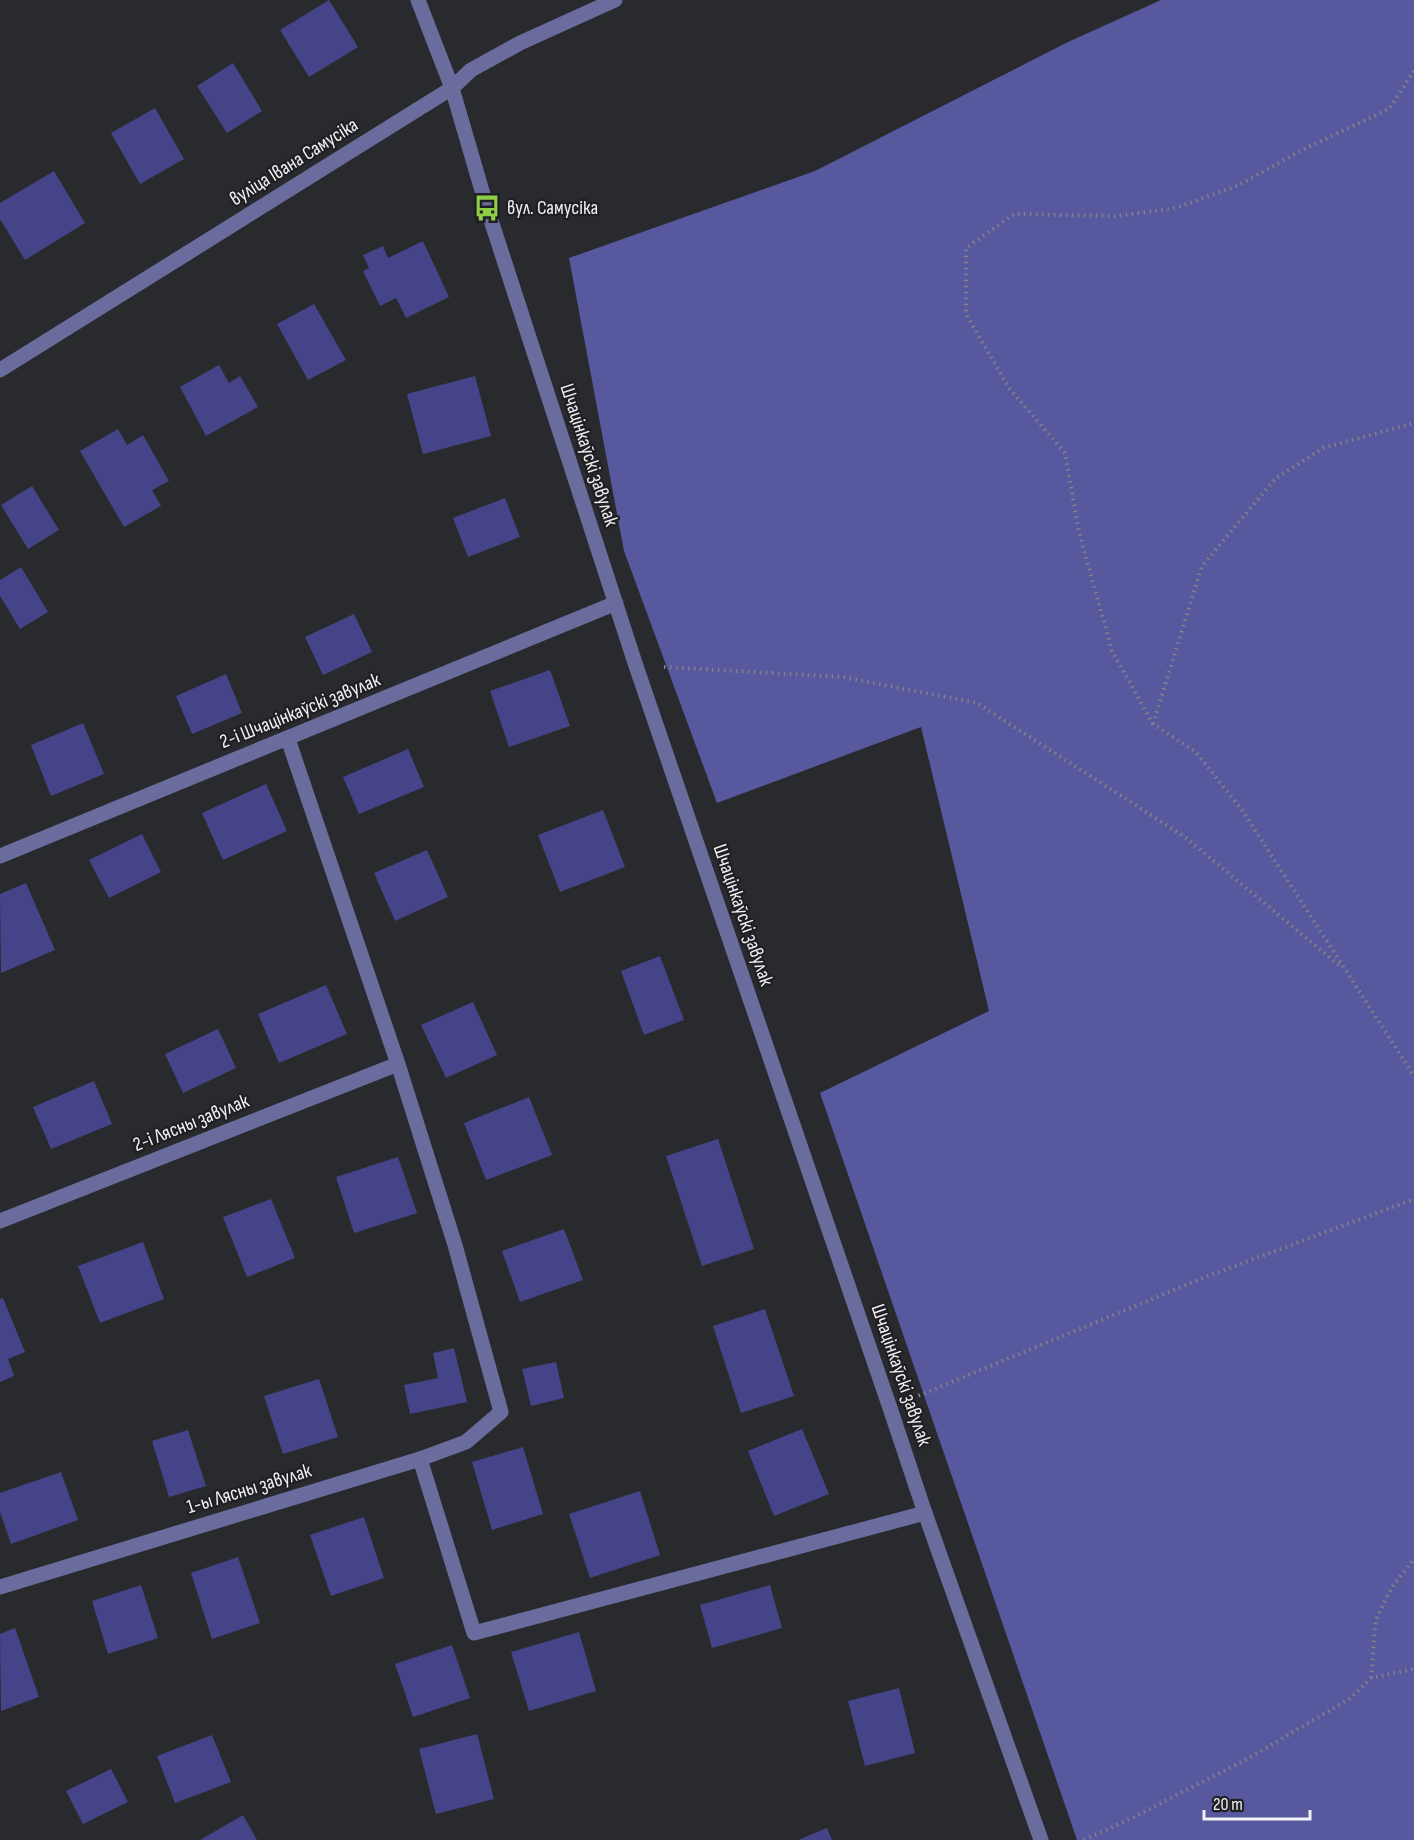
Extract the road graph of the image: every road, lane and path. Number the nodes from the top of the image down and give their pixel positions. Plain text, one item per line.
1 (418, 0) edge
2 (615, 0) edge
3 (1414, 71) edge
4 (452, 88) junction
5 (0, 370) edge
6 (1414, 423) edge
7 (615, 603) junction
8 (636, 666) junction
9 (1153, 724) junction
10 (288, 739) junction
11 (0, 856) edge
12 (1346, 972) junction
13 (398, 1064) junction
14 (1414, 1076) edge
15 (1414, 1199) edge
16 (0, 1221) edge
17 (890, 1408) junction
18 (420, 1459) junction
19 (925, 1513) junction
20 (1414, 1559) edge
21 (0, 1587) edge
22 (1414, 1669) edge
23 (1371, 1678) junction
24 (1041, 1840) edge
25 (1084, 1840) edge

1 - 4 street, Шчацінкаўскі завулак
2 - 4 street, вуліца Івана Самусіка
3 - 9 path
4 - 5 street, вуліца Івана Самусіка
4 - 7 street, Шчацінкаўскі завулак
6 - 9 path
7 - 8 street, Шчацінкаўскі завулак
7 - 10 street, 2-і Шчацінкаўскі завулак
8 - 12 path
8 - 17 street, Шчацінкаўскі завулак
9 - 12 path
10 - 11 street, 2-і Шчацінкаўскі завулак
10 - 13 street
12 - 14 path
13 - 16 street, 2-і Лясны завулак
13 - 18 street, 1-ы Лясны завулак
15 - 17 path
17 - 19 street, Шчацінкаўскі завулак
18 - 19 street
18 - 21 street, 1-ы Лясны завулак
19 - 24 street, Шчацінкаўскі завулак
20 - 23 path
22 - 23 path
23 - 25 path

